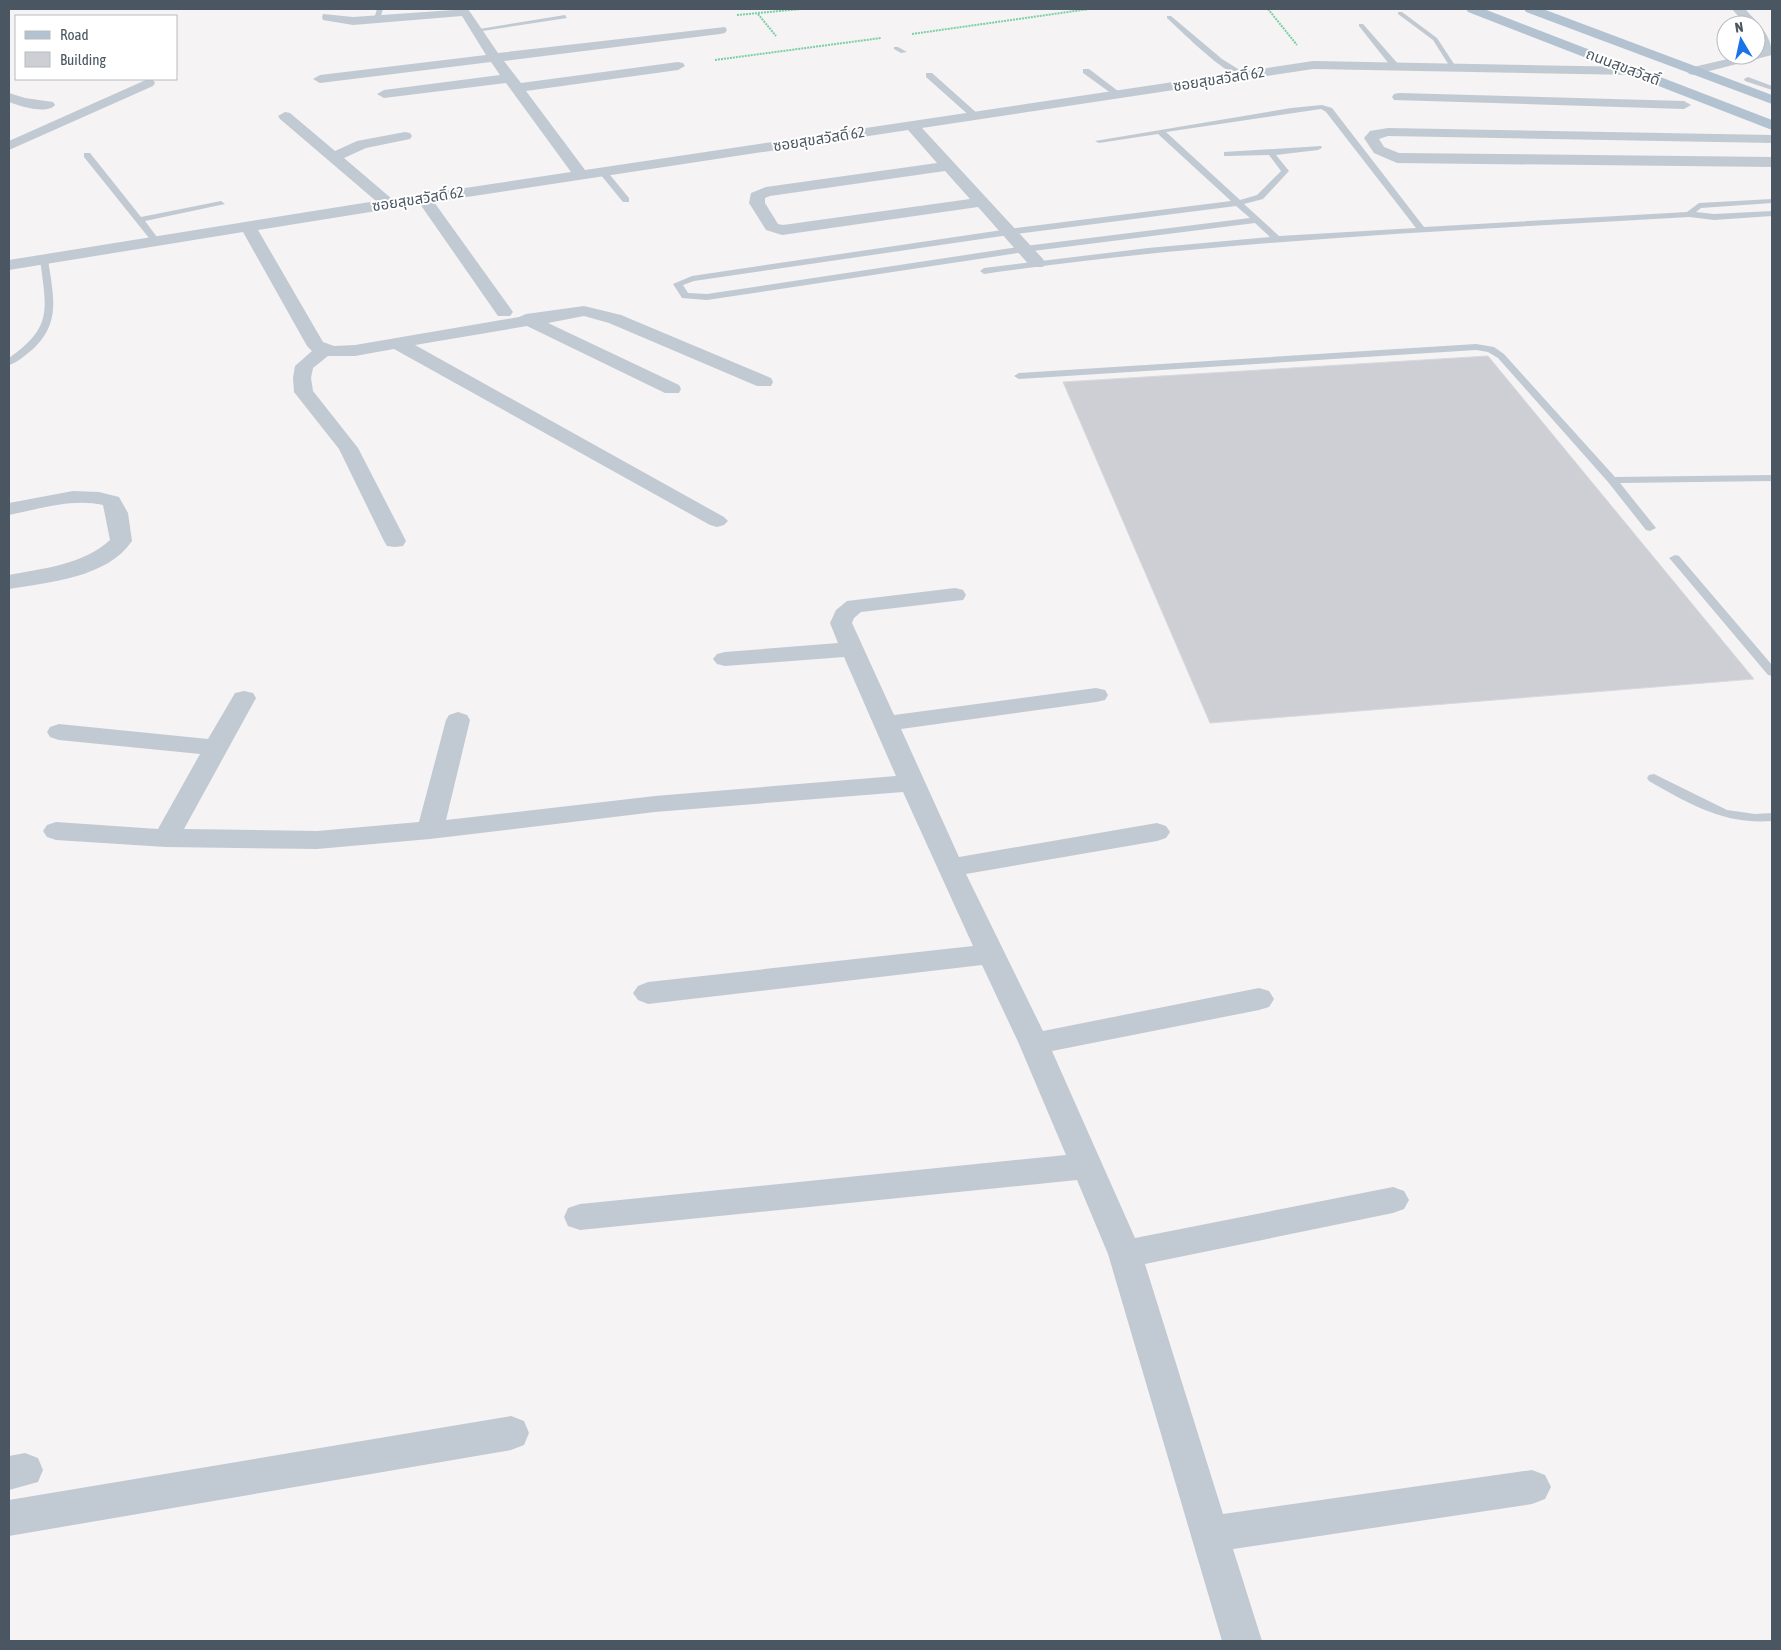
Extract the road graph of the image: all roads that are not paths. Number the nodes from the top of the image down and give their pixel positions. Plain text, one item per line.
1 (1473, 9) edge
2 (1531, 9) edge
3 (464, 10) edge
4 (1400, 13) dead end
5 (378, 14) edge
6 (565, 16) dead end
7 (328, 17) dead end
8 (1169, 17) dead end
9 (1362, 25) dead end
10 (476, 30) junction
11 (720, 30) dead end
12 (1766, 43) edge
13 (896, 48) dead end
14 (902, 52) dead end
15 (1769, 55) edge
16 (494, 57) junction
17 (678, 66) dead end
18 (1376, 66) junction
19 (1396, 67) junction
20 (1455, 68) junction
21 (1086, 71) dead end
22 (1633, 71) junction
23 (1694, 71) junction
24 (929, 75) dead end
25 (1243, 76) junction
26 (320, 79) dead end
27 (1748, 79) dead end
28 (148, 83) dead end
29 (514, 83) junction
30 (1772, 88) edge
31 (1393, 89) junction
32 (384, 94) dead end
33 (1118, 94) junction
34 (9, 97) edge
35 (1772, 100) edge
36 (48, 105) dead end
37 (1684, 105) dead end
38 (1411, 113) dead end
39 (285, 116) dead end
40 (975, 116) junction
41 (911, 125) junction
42 (1772, 125) edge
43 (1160, 131) junction
44 (405, 136) dead end
45 (1772, 138) edge
46 (1099, 141) dead end
47 (9, 146) edge
48 (1318, 148) dead end
49 (1271, 153) junction
50 (1227, 154) dead end
51 (87, 155) dead end
52 (334, 157) junction
53 (1772, 162) edge
54 (949, 166) junction
55 (603, 172) junction
56 (581, 175) junction
57 (435, 182) dead end
58 (460, 193) junction
59 (424, 199) junction
60 (626, 200) dead end
61 (1772, 201) edge
62 (982, 202) junction
63 (1238, 202) junction
64 (221, 204) dead end
65 (390, 204) junction
66 (1689, 214) junction
67 (1772, 214) edge
68 (435, 215) junction
69 (416, 218) dead end
70 (139, 220) junction
71 (1256, 220) junction
72 (248, 226) junction
73 (1422, 230) junction
74 (1009, 232) junction
75 (1275, 237) junction
76 (156, 241) junction
77 (1025, 249) junction
78 (44, 259) junction
79 (1036, 263) junction
80 (9, 265) edge
81 (984, 271) dead end
82 (504, 312) dead end
83 (526, 319) junction
84 (397, 343) junction
85 (324, 350) junction
86 (9, 362) edge
87 (1018, 376) dead end
88 (764, 382) dead end
89 (672, 389) dead end
90 (1772, 478) edge
91 (1612, 480) junction
92 (9, 509) edge
93 (717, 521) dead end
94 (1650, 528) dead end
95 (395, 541) dead end
96 (1675, 558) dead end
97 (9, 582) edge
98 (955, 595) dead end
99 (852, 649) junction
100 (725, 659) dead end
101 (1772, 672) edge
102 (1096, 695) dead end
103 (244, 698) dead end
104 (458, 720) dead end
105 (886, 724) junction
106 (59, 732) dead end
107 (216, 748) junction
108 (1654, 778) dead end
109 (913, 782) junction
110 (1772, 817) edge
111 (430, 830) junction
112 (56, 831) dead end
113 (1157, 832) dead end
114 (166, 838) junction
115 (950, 868) junction
116 (992, 954) junction
117 (648, 993) dead end
118 (1259, 999) dead end
119 (1034, 1044) junction
120 (1088, 1166) junction
121 (1393, 1200) dead end
122 (580, 1217) dead end
123 (1125, 1254) junction
124 (511, 1432) dead end
125 (1532, 1487) dead end
126 (9, 1518) edge
127 (1211, 1534) junction
128 (1242, 1641) edge

1 - 22 main road, ถนนสุขสวัสดิ์
2 - 23 main road, ถนนสุขสวัสดิ์
3 - 5 street
3 - 10 street
4 - 20 lane
5 - 7 street
6 - 10 lane
8 - 25 lane
9 - 19 lane
10 - 16 street
11 - 16 street
12 - 15 street
13 - 14 lane
15 - 23 street
16 - 26 street
16 - 29 street
17 - 29 street
18 - 19 street, ซอยสุขสวัสดิ์ 62
18 - 25 street, ซอยสุขสวัสดิ์ 62
18 - 31 street
19 - 20 street, ซอยสุขสวัสดิ์ 62
20 - 22 street, ซอยสุขสวัสดิ์ 62
21 - 33 lane
22 - 42 main road, ถนนสุขสวัสดิ์
23 - 35 main road, ถนนสุขสวัสดิ์
24 - 40 lane
25 - 33 street, ซอยสุขสวัสดิ์ 62
27 - 30 lane
28 - 47 street
29 - 32 street
29 - 56 street
31 - 37 street
31 - 38 street
33 - 40 street, ซอยสุขสวัสดิ์ 62
34 - 36 street
39 - 52 street
40 - 41 street, ซอยสุขสวัสดิ์ 62
41 - 54 street
41 - 55 street, ซอยสุขสวัสดิ์ 62
43 - 46 lane
43 - 63 lane
43 - 73 lane
44 - 52 street
45 - 53 street
48 - 49 lane
49 - 50 lane
49 - 63 lane
51 - 70 lane
52 - 65 street
54 - 62 street
54 - 62 street
55 - 56 street, ซอยสุขสวัสดิ์ 62
55 - 60 lane
56 - 58 street, ซอยสุขสวัสดิ์ 62
57 - 58 street
58 - 59 street, ซอยสุขสวัสดิ์ 62
59 - 65 street, ซอยสุขสวัสดิ์ 62
59 - 68 street
61 - 66 lane
62 - 74 street
63 - 71 lane
63 - 74 lane
64 - 70 lane
65 - 72 street, ซอยสุขสวัสดิ์ 62
66 - 67 lane
66 - 73 lane
68 - 69 street
68 - 82 street
70 - 76 lane
71 - 75 lane
71 - 77 lane
72 - 76 street, ซอยสุขสวัสดิ์ 62
72 - 85 street
73 - 75 lane
74 - 77 street
74 - 77 lane
75 - 79 lane
76 - 78 street, ซอยสุขสวัสดิ์ 62
77 - 79 street
78 - 80 street, ซอยสุขสวัสดิ์ 62
78 - 86 lane
79 - 81 lane
83 - 84 street
83 - 88 street
83 - 89 street
84 - 85 street
84 - 93 street
85 - 95 street
87 - 91 lane
90 - 91 lane
91 - 94 lane
92 - 97 street
96 - 101 lane
98 - 99 street
99 - 100 street
99 - 105 street
102 - 105 street
103 - 107 street
104 - 111 street
105 - 109 street
106 - 107 street
107 - 114 street
108 - 110 lane
109 - 111 street
109 - 115 street
111 - 114 street
112 - 114 street
113 - 115 street
115 - 116 street
116 - 117 street
116 - 119 street
118 - 119 street
119 - 120 street
120 - 122 street
120 - 123 street
121 - 123 street
123 - 127 street
124 - 126 street
125 - 127 street
127 - 128 street

